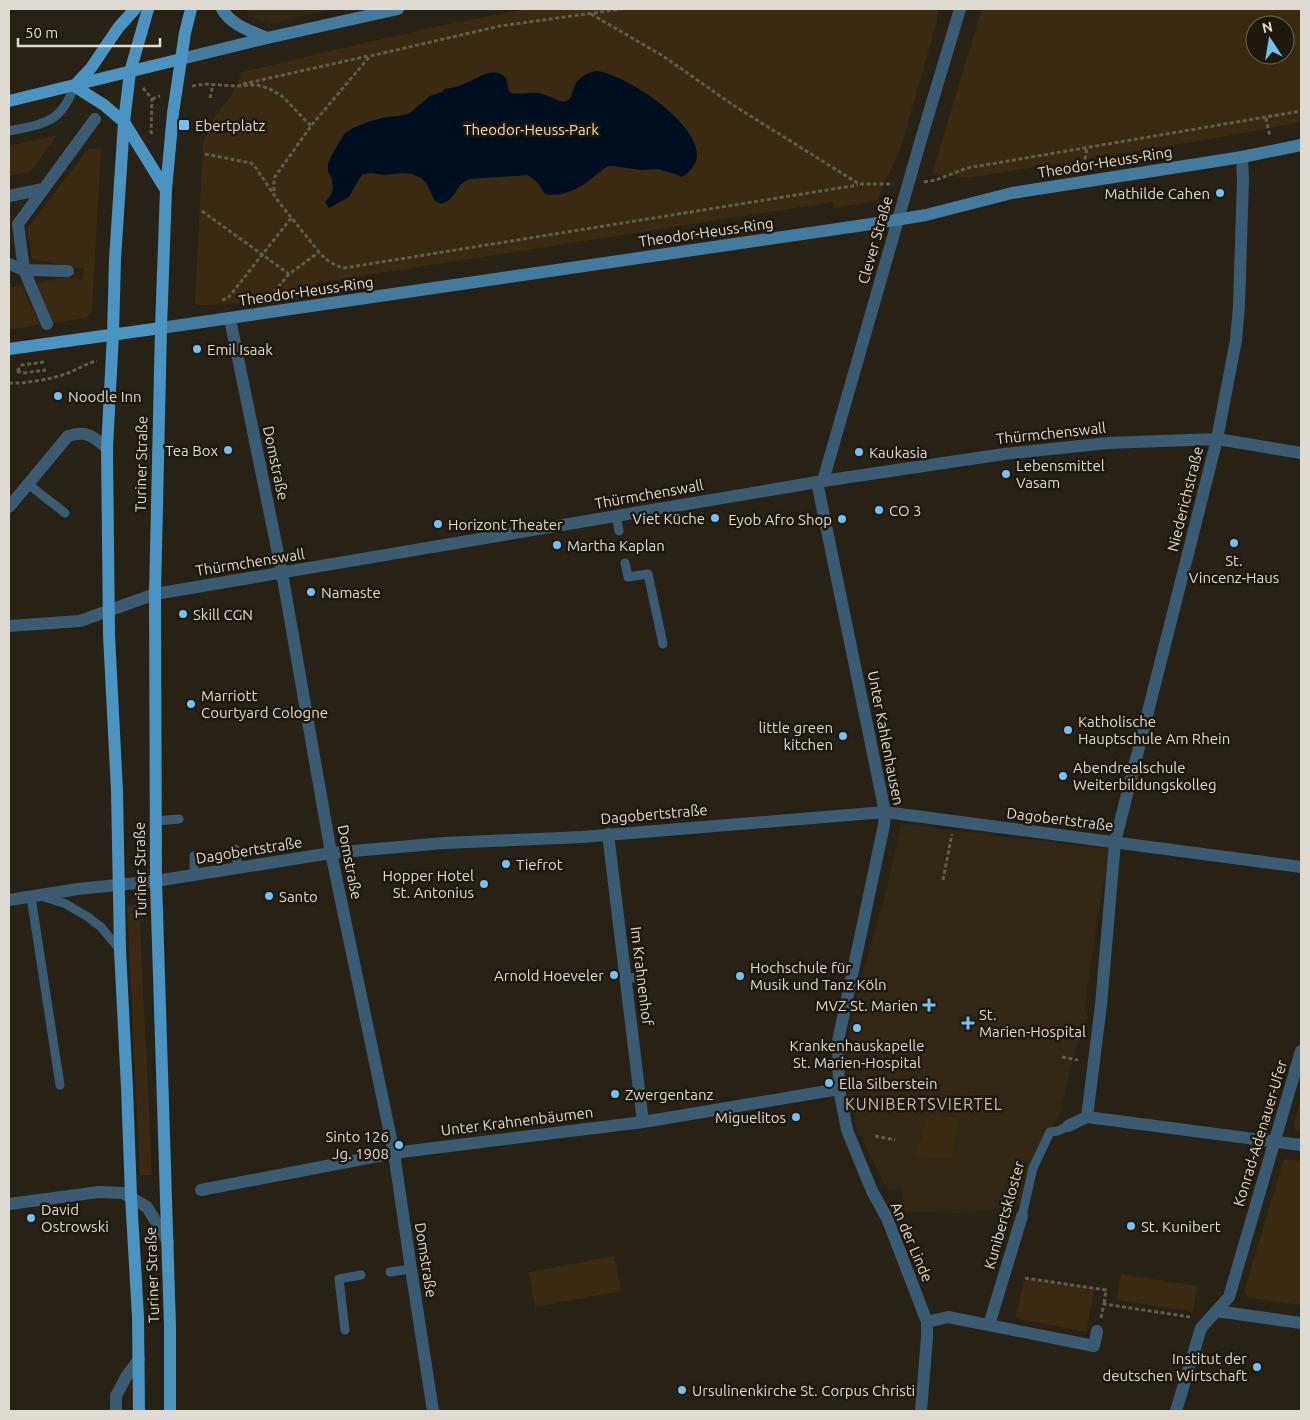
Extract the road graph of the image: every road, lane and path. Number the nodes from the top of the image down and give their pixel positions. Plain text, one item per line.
1 (135, 9) edge
2 (148, 9) edge
3 (191, 9) edge
4 (222, 9) edge
5 (398, 9) edge
6 (622, 9) edge
7 (960, 9) edge
8 (591, 14) junction
9 (267, 38) junction
10 (370, 56) junction
11 (181, 59) junction
12 (130, 72) junction
13 (213, 84) junction
14 (74, 86) junction
15 (235, 86) junction
16 (176, 88) junction
17 (210, 98) dead end
18 (152, 99) dead end
19 (9, 101) edge
20 (1301, 111) edge
21 (95, 119) dead end
22 (124, 122) junction
23 (311, 126) junction
24 (153, 130) dead end
25 (9, 131) edge
26 (1301, 145) edge
27 (205, 154) dead end
28 (1242, 156) junction
29 (859, 184) junction
30 (908, 184) junction
31 (42, 189) junction
32 (166, 190) junction
33 (9, 196) edge
34 (278, 201) junction
35 (202, 211) dead end
36 (292, 217) junction
37 (897, 220) junction
38 (319, 252) junction
39 (263, 255) junction
40 (9, 264) edge
41 (24, 270) junction
42 (68, 271) dead end
43 (289, 274) junction
44 (222, 300) dead end
45 (262, 314) junction
46 (230, 319) junction
47 (47, 324) dead end
48 (161, 328) junction
49 (113, 334) junction
50 (9, 349) edge
51 (111, 359) junction
52 (44, 362) dead end
53 (46, 370) dead end
54 (9, 384) edge
55 (1216, 439) junction
56 (106, 448) junction
57 (1301, 453) edge
58 (820, 481) junction
59 (28, 484) junction
60 (9, 507) edge
61 (65, 513) dead end
62 (616, 516) junction
63 (619, 531) dead end
64 (625, 563) dead end
65 (282, 573) junction
66 (155, 594) junction
67 (109, 611) junction
68 (9, 626) edge
69 (663, 644) dead end
70 (885, 812) junction
71 (179, 819) dead end
72 (156, 822) junction
73 (954, 822) junction
74 (608, 834) junction
75 (1115, 842) junction
76 (236, 849) dead end
77 (331, 853) junction
78 (194, 856) dead end
79 (238, 868) junction
80 (1301, 868) edge
81 (194, 875) junction
82 (943, 880) dead end
83 (156, 881) junction
84 (118, 885) junction
85 (35, 896) junction
86 (9, 900) edge
87 (120, 950) junction
88 (1301, 1051) edge
89 (1062, 1057) dead end
90 (1073, 1059) dead end
91 (60, 1085) dead end
92 (839, 1089) junction
93 (1087, 1117) junction
94 (644, 1122) junction
95 (1068, 1126) joint
96 (875, 1136) dead end
97 (895, 1140) dead end
98 (1273, 1142) junction
99 (1301, 1145) edge
100 (394, 1152) junction
101 (201, 1190) dead end
102 (131, 1196) junction
103 (9, 1204) edge
104 (1022, 1216) joint
105 (168, 1242) junction
106 (411, 1269) junction
107 (390, 1272) dead end
108 (361, 1276) dead end
109 (1025, 1278) dead end
110 (1104, 1304) junction
111 (1212, 1316) junction
112 (927, 1322) junction
113 (1301, 1323) edge
114 (989, 1325) junction
115 (345, 1330) dead end
116 (1098, 1331) joint
117 (139, 1359) junction
118 (116, 1411) edge
119 (140, 1411) edge
120 (170, 1411) edge
121 (433, 1411) edge
122 (921, 1411) edge
123 (1176, 1411) edge

1 - 14 main road
2 - 12 main road
3 - 11 main road
4 - 9 main road
5 - 9 main road
6 - 8 path
7 - 30 street, Clever Straße
8 - 10 path
8 - 29 path
9 - 11 main road
10 - 15 path
10 - 23 path
11 - 12 main road
11 - 16 main road
12 - 14 main road
12 - 22 main road
13 - 15 path
13 - 16 path
13 - 17 path
14 - 19 main road
14 - 22 main road
14 - 25 lane
15 - 23 path
16 - 32 main road
18 - 24 path
20 - 30 path
21 - 31 street
22 - 32 main road
22 - 49 main road
23 - 34 path
26 - 28 main road, Theodor-Heuss-Ring
27 - 34 path
28 - 37 main road, Theodor-Heuss-Ring
28 - 55 street, Niederichstraße
29 - 30 path
29 - 38 path
30 - 37 street, Clever Straße
31 - 33 street
31 - 41 street
32 - 48 main road
34 - 36 path
35 - 39 path
36 - 38 path
36 - 39 path
37 - 45 main road, Theodor-Heuss-Ring
37 - 58 street, Clever Straße
38 - 43 path
39 - 43 path
39 - 44 path
40 - 41 street
41 - 42 street
41 - 47 street
43 - 45 path
45 - 46 main road, Theodor-Heuss-Ring
46 - 48 main road, Theodor-Heuss-Ring
46 - 65 street, Domstraße
48 - 49 main road, Theodor-Heuss-Ring
48 - 66 main road, Turiner Straße
49 - 50 main road
49 - 51 main road, Turiner Straße
51 - 54 path
51 - 56 main road, Turiner Straße
52 - 53 path
55 - 57 street, Thürmchenswall
55 - 58 street, Thürmchenswall
55 - 75 street, Niederichstraße
56 - 59 street
56 - 67 main road, Turiner Straße
58 - 62 street, Thürmchenswall
58 - 70 street, Unter Kahlenhausen
59 - 60 street
59 - 61 lane
62 - 63 lane
62 - 65 street, Thürmchenswall
64 - 69 lane
65 - 66 street, Thürmchenswall
65 - 77 street, Domstraße
66 - 67 street, Thürmchenswall
66 - 72 main road, Turiner Straße
67 - 68 street, Thürmchenswall
67 - 84 main road, Turiner Straße
70 - 73 street, Dagobertstraße
70 - 74 street, Dagobertstraße
70 - 92 street, Unter Kahlenhausen
71 - 72 lane
72 - 83 main road, Turiner Straße
73 - 75 street, Dagobertstraße
73 - 82 path
74 - 77 street, Dagobertstraße
74 - 94 street, Im Krahnenhof
75 - 80 street, Dagobertstraße
75 - 93 street
76 - 79 lane
77 - 79 street, Dagobertstraße
77 - 100 street, Domstraße
78 - 81 lane
79 - 81 street, Dagobertstraße
81 - 83 street, Dagobertstraße
83 - 84 street, Dagobertstraße
83 - 105 main road, Turiner Straße
84 - 85 street, Dagobertstraße
84 - 87 main road, Turiner Straße
85 - 86 street, Dagobertstraße
85 - 87 lane
85 - 91 lane
87 - 102 main road, Turiner Straße
88 - 98 street, Konrad-Adenauer-Ufer
89 - 90 path
92 - 94 street, Unter Krahnenbäumen
92 - 112 street, An der Linde
93 - 95 street, Kunibertskloster
93 - 98 street
94 - 100 street, Unter Krahnenbäumen
95 - 104 lane, Kunibertskloster
96 - 97 path
98 - 99 street
98 - 111 street, Konrad-Adenauer-Ufer
100 - 101 street, Unter Krahnenbäumen
100 - 106 street, Domstraße
102 - 103 street
102 - 105 street
102 - 117 main road, Turiner Straße
104 - 114 street, Kunibertskloster
105 - 120 main road, Turiner Straße
106 - 107 lane
106 - 121 street, Domstraße
108 - 115 lane
109 - 110 path
110 - 111 path
110 - 116 path
111 - 113 street
111 - 123 street, Konrad-Adenauer-Ufer
112 - 114 street
112 - 122 street, An der Linde
114 - 116 street
117 - 118 street
117 - 119 main road, Turiner Straße

